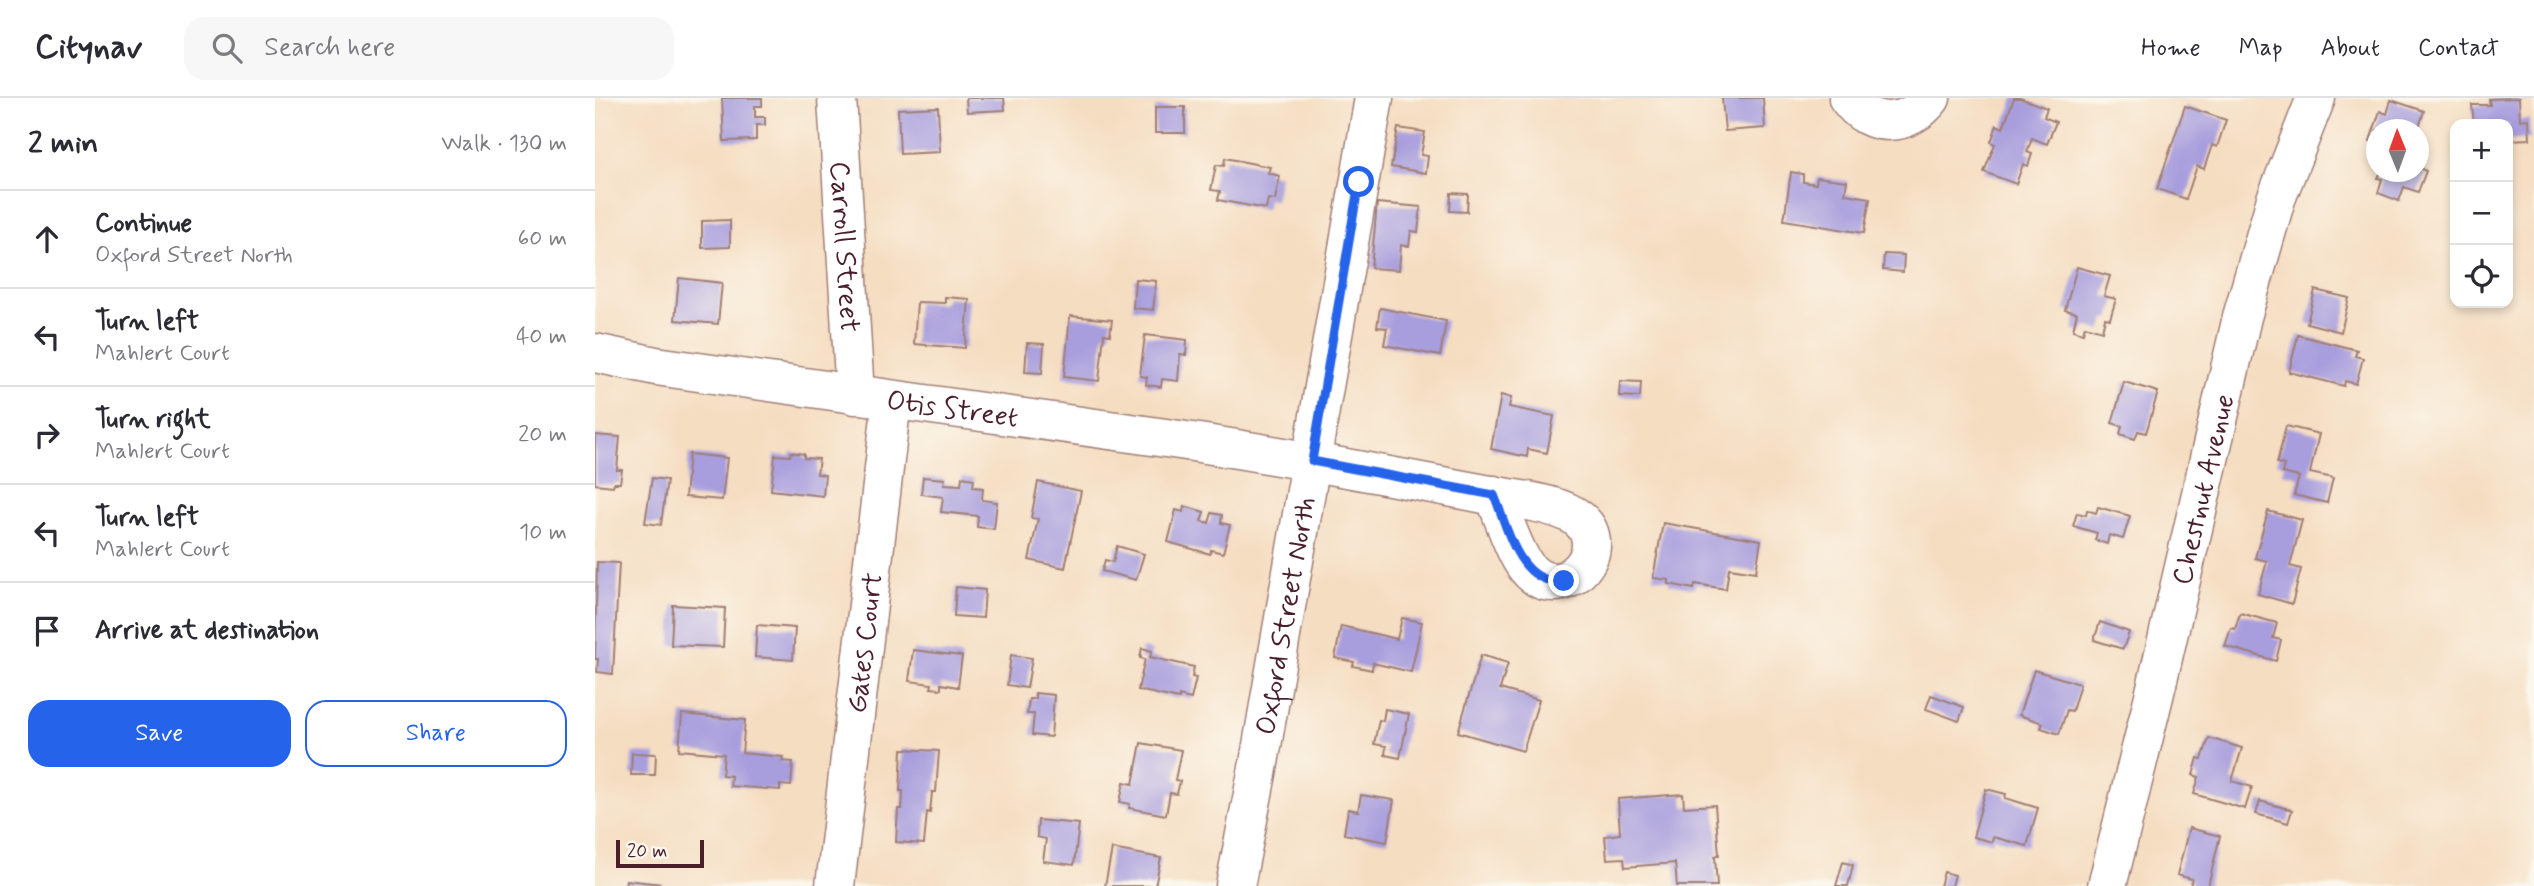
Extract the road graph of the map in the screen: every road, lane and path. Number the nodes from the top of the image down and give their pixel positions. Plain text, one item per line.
1 (837, 98) edge
2 (1374, 98) edge
3 (1848, 98) edge
4 (1931, 98) edge
5 (2316, 98) edge
6 (595, 354) edge
7 (855, 395) junction
8 (892, 400) junction
9 (1312, 461) junction
10 (1494, 495) dead end
11 (835, 886) edge
12 (1235, 886) edge
13 (2107, 886) edge

1 - 7 street, Carroll Street
2 - 9 street, Oxford Street North
3 - 4 street
5 - 13 street, Chestnut Avenue
6 - 7 street, Otis Street
7 - 8 street, Otis Street
8 - 9 street, Otis Street
8 - 11 street, Gates Court
9 - 10 street, Otis Street
9 - 12 street, Oxford Street North

